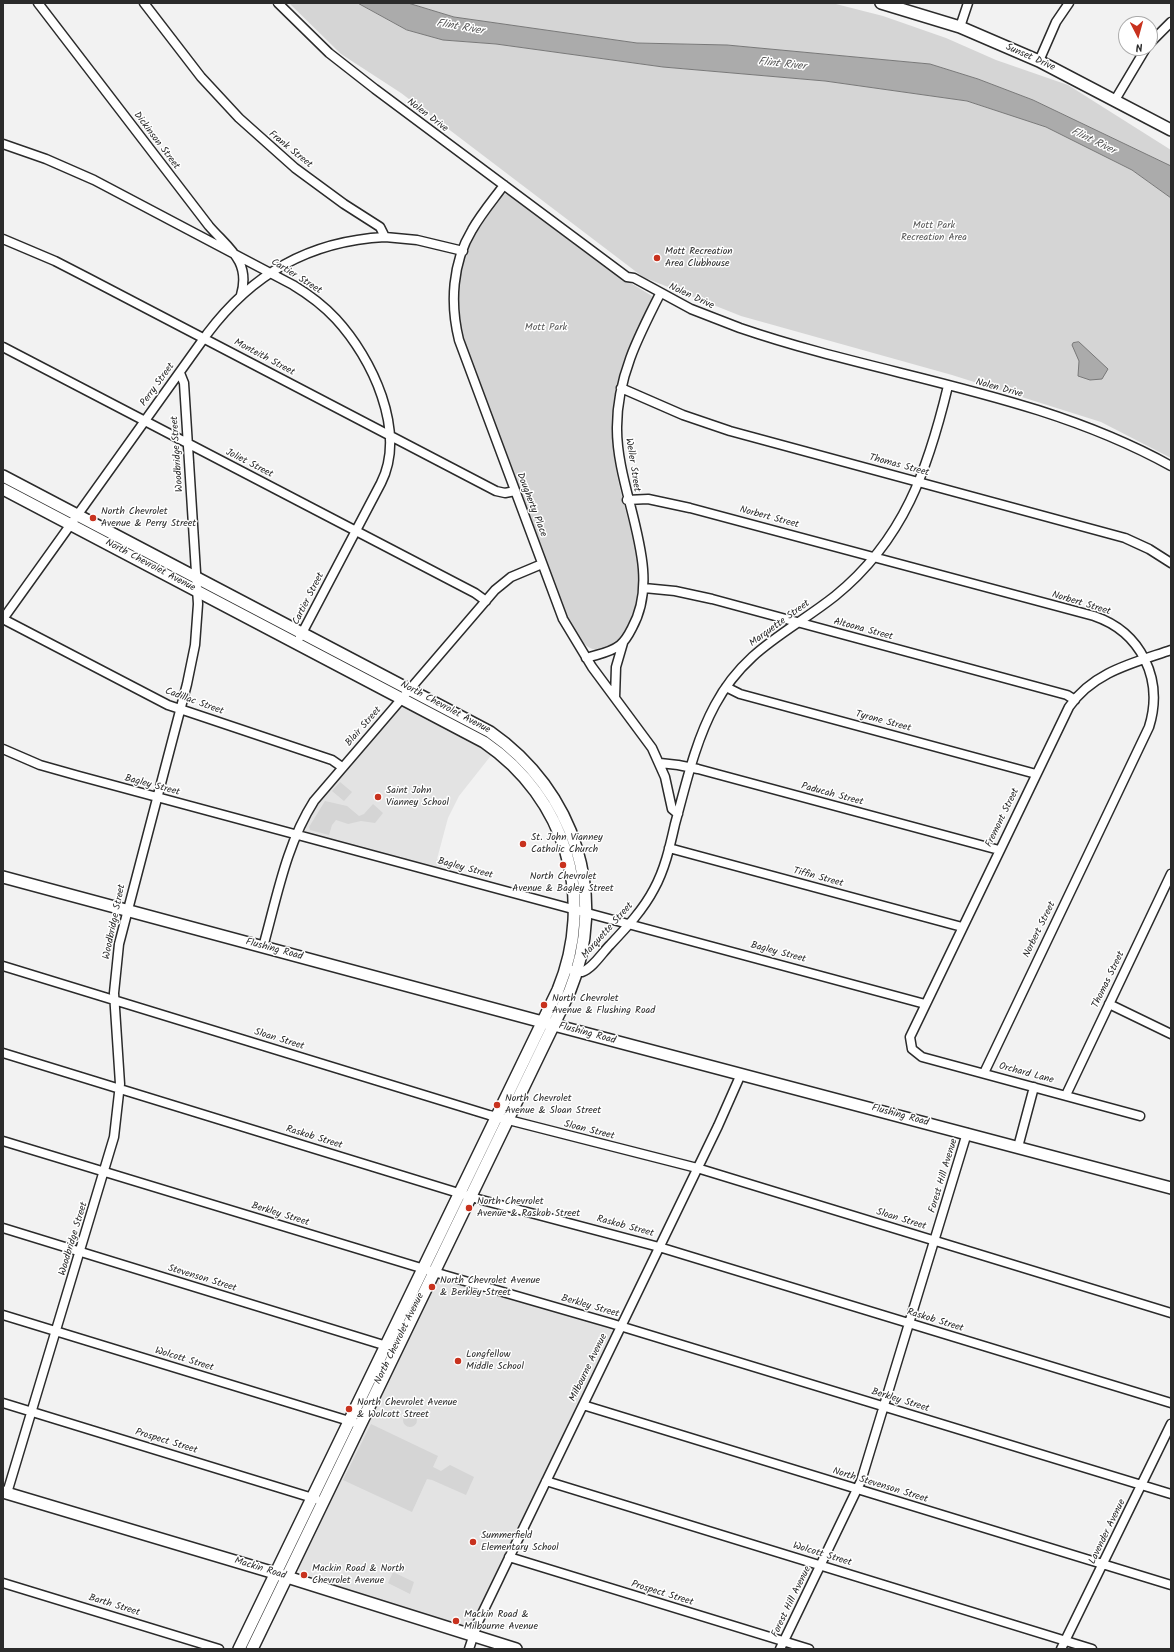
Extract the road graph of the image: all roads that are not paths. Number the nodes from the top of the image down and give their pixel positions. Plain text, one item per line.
1 (38, 3) edge
2 (144, 3) edge
3 (278, 3) edge
4 (881, 3) edge
5 (968, 3) edge
6 (1069, 3) edge
7 (1171, 22) edge
8 (960, 27) junction
9 (1158, 35) edge
10 (1141, 56) edge
11 (1040, 61) junction
12 (1115, 100) junction
13 (1171, 130) edge
14 (3, 144) edge
15 (504, 185) junction
16 (385, 238) junction
17 (3, 239) edge
18 (463, 251) junction
19 (236, 254) junction
20 (271, 272) junction
21 (660, 294) junction
22 (241, 295) junction
23 (204, 338) junction
24 (3, 347) edge
25 (180, 373) junction
26 (948, 386) junction
27 (621, 388) junction
28 (145, 421) junction
29 (389, 435) junction
30 (187, 443) junction
31 (1171, 466) edge
32 (3, 476) edge
33 (920, 482) junction
34 (3, 489) edge
35 (515, 491) junction
36 (628, 500) junction
37 (78, 515) junction
38 (70, 525) junction
39 (356, 531) junction
40 (874, 557) junction
41 (1171, 563) edge
42 (542, 564) junction
43 (197, 577) junction
44 (644, 588) junction
45 (197, 591) junction
46 (486, 601) junction
47 (3, 619) edge
48 (797, 622) junction
49 (303, 633) junction
50 (623, 642) junction
51 (297, 643) junction
52 (1171, 650) edge
53 (586, 658) junction
54 (1145, 658) junction
55 (726, 687) junction
56 (410, 689) junction
57 (402, 698) junction
58 (615, 698) junction
59 (1075, 700) junction
60 (181, 709) junction
61 (3, 749) edge
62 (660, 763) junction
63 (342, 767) junction
64 (691, 767) junction
65 (532, 768) junction
66 (1036, 774) junction
67 (523, 775) junction
68 (157, 797) junction
69 (678, 814) junction
70 (296, 834) junction
71 (669, 848) junction
72 (999, 850) junction
73 (1171, 874) edge
74 (3, 877) edge
75 (575, 909) junction
76 (127, 910) junction
77 (586, 912) junction
78 (630, 924) junction
79 (962, 927) junction
80 (263, 947) junction
81 (3, 966) edge
82 (566, 968) junction
83 (577, 971) junction
84 (114, 1000) junction
85 (925, 1004) junction
86 (1108, 1004) junction
87 (543, 1022) junction
88 (554, 1025) junction
89 (1171, 1034) edge
90 (911, 1047) joint
91 (3, 1053) edge
92 (984, 1073) junction
93 (741, 1074) junction
94 (1034, 1087) junction
95 (120, 1089) junction
96 (1066, 1095) junction
97 (1140, 1116) dead end
98 (502, 1118) junction
99 (968, 1133) junction
100 (3, 1141) edge
101 (1018, 1147) junction
102 (697, 1168) junction
103 (105, 1172) junction
104 (1171, 1188) edge
105 (465, 1194) junction
106 (3, 1228) edge
107 (935, 1241) junction
108 (659, 1247) junction
109 (80, 1252) junction
110 (428, 1271) junction
111 (1171, 1313) edge
112 (3, 1315) edge
113 (910, 1324) junction
114 (621, 1326) junction
115 (56, 1331) junction
116 (391, 1347) junction
117 (3, 1403) edge
118 (1171, 1403) edge
119 (583, 1404) junction
120 (884, 1407) junction
121 (32, 1412) junction
122 (354, 1423) junction
123 (1171, 1424) edge
124 (546, 1480) junction
125 (1141, 1486) junction
126 (857, 1489) junction
127 (5, 1492) edge
128 (1171, 1494) edge
129 (318, 1499) junction
130 (509, 1557) junction
131 (821, 1565) junction
132 (1103, 1565) junction
133 (281, 1575) junction
134 (3, 1583) edge
135 (1171, 1585) edge
136 (472, 1636) junction
137 (1066, 1641) junction
138 (782, 1645) edge
139 (219, 1649) edge
140 (239, 1649) edge
141 (252, 1649) edge
142 (468, 1649) edge
143 (516, 1649) edge
144 (809, 1649) edge
145 (1062, 1649) edge
146 (1092, 1649) edge

1 - 19 street, Dickinson Street
2 - 16 street, Frank Street
3 - 15 street, Nolen Drive
4 - 8 street, Sunset Drive
5 - 8 street
6 - 11 street
7 - 9 street
8 - 11 street, Sunset Drive
10 - 12 street
11 - 12 street, Sunset Drive
12 - 13 street, Sunset Drive
14 - 19 street, Cartier Street
15 - 18 street, Dougherty Place
15 - 21 street, Nolen Drive
16 - 18 street
16 - 20 street, Perry Street
17 - 23 street, Monteith Street
18 - 35 street, Dougherty Place
19 - 20 street, Cartier Street
19 - 22 street, Dickinson Street
20 - 22 street, Perry Street
20 - 29 street, Cartier Street
21 - 26 street, Nolen Drive
21 - 27 street, Weller Street
22 - 23 street, Perry Street
23 - 25 street, Perry Street
23 - 29 street, Monteith Street
24 - 28 street, Joliet Street
25 - 28 street, Perry Street
25 - 30 street, Woodbridge Street
26 - 31 street, Nolen Drive
26 - 33 street, Marquette Street
27 - 33 street, Thomas Street
27 - 36 street, Weller Street
28 - 30 street, Joliet Street
28 - 37 street, Perry Street
29 - 35 street, Monteith Street
29 - 39 street, Cartier Street
30 - 39 street, Joliet Street
30 - 43 street, Woodbridge Street
32 - 37 street, North Chevrolet Avenue
33 - 40 street, Marquette Street
33 - 41 street, Thomas Street
34 - 38 street, North Chevrolet Avenue
35 - 42 street, Dougherty Place
36 - 40 street, Norbert Street
36 - 44 street, Weller Street
37 - 38 street, Perry Street
37 - 43 street, North Chevrolet Avenue
38 - 45 street, North Chevrolet Avenue
38 - 47 street, Perry Street
39 - 46 street, Joliet Street
39 - 49 street, Cartier Street
40 - 48 street, Marquette Street
40 - 54 street, Norbert Street
42 - 46 street, Blair Street
42 - 53 street, Dougherty Place
43 - 45 street, Woodbridge Street
43 - 49 street, North Chevrolet Avenue
44 - 48 street, Altoona Street
44 - 50 street, Weller Street
45 - 51 street, North Chevrolet Avenue
45 - 60 street, Woodbridge Street
46 - 56 street, Blair Street
47 - 60 street, Cadillac Street
48 - 55 street, Marquette Street
48 - 59 street, Altoona Street
49 - 51 street, Cartier Street
49 - 56 street, North Chevrolet Avenue
50 - 53 street, Weller Street
50 - 58 street, Weller Street
51 - 57 street, North Chevrolet Avenue
52 - 54 street, Fremont Street
53 - 58 street, Dougherty Place
54 - 59 street, Fremont Street
54 - 92 street, Norbert Street
55 - 64 street, Marquette Street
55 - 66 street, Tyrone Street
56 - 57 street, Blair Street
56 - 65 street, North Chevrolet Avenue
57 - 63 street, Blair Street
57 - 67 street, North Chevrolet Avenue
58 - 62 street, Dougherty Place
59 - 66 street, Fremont Street
60 - 63 street, Cadillac Street
60 - 68 street, Woodbridge Street
61 - 68 street, Bagley Street
62 - 64 street, Paducah Street
62 - 69 street, Dougherty Place
63 - 70 street, Blair Street
64 - 69 street, Marquette Street
64 - 72 street, Paducah Street
65 - 67 street
65 - 77 street, North Chevrolet Avenue
66 - 72 street, Fremont Street
67 - 75 street, North Chevrolet Avenue
68 - 70 street, Bagley Street
68 - 76 street, Woodbridge Street
69 - 71 street, Marquette Street
70 - 75 street, Bagley Street
70 - 80 street, Blair Street
71 - 78 street, Marquette Street
71 - 79 street, Tiffin Street
72 - 79 street, Fremont Street
73 - 86 street, Thomas Street
74 - 76 street, Flushing Road
75 - 77 street, Bagley Street
75 - 82 street, North Chevrolet Avenue
76 - 80 street, Flushing Road
76 - 84 street, Woodbridge Street
77 - 78 street, Bagley Street
77 - 83 street, North Chevrolet Avenue
78 - 83 street, Marquette Street
78 - 85 street, Bagley Street
79 - 85 street, Fremont Street
80 - 87 street, Flushing Road
81 - 84 street, Sloan Street
82 - 83 street, Marquette Street
82 - 87 street, North Chevrolet Avenue
83 - 88 street, North Chevrolet Avenue
84 - 95 street, Woodbridge Street
84 - 98 street, Sloan Street
85 - 90 street, Fremont Street
86 - 89 street
86 - 96 street, Thomas Street
87 - 88 street, Flushing Road
87 - 98 street, North Chevrolet Avenue
88 - 93 street, Flushing Road
88 - 98 street, North Chevrolet Avenue
90 - 92 street, Orchard Lane
91 - 95 street, Raskob Street
92 - 94 street, Orchard Lane
93 - 99 street, Flushing Road
93 - 102 street, Milbourne Avenue
94 - 96 street, Orchard Lane
94 - 101 street
95 - 103 street, Woodbridge Street
95 - 105 street, Raskob Street
96 - 97 street, Orchard Lane
98 - 102 street, Sloan Street
98 - 105 street, North Chevrolet Avenue
99 - 101 street, Flushing Road
99 - 107 street, Forest Hill Avenue
100 - 103 street, Berkley Street
101 - 104 street, Flushing Road
102 - 107 street, Sloan Street
102 - 108 street, Milbourne Avenue
103 - 109 street, Woodbridge Street
103 - 110 street, Berkley Street
105 - 108 street, Raskob Street
105 - 110 street, North Chevrolet Avenue
106 - 109 street, Stevenson Street
107 - 111 street, Sloan Street
107 - 113 street, Forest Hill Avenue
108 - 113 street, Raskob Street
108 - 114 street, Milbourne Avenue
109 - 115 street, Woodbridge Street
109 - 116 street, Stevenson Street
110 - 114 street, Berkley Street
110 - 116 street, North Chevrolet Avenue
112 - 115 street, Wolcott Street
113 - 118 street, Raskob Street
113 - 120 street, Forest Hill Avenue
114 - 119 street, Milbourne Avenue
114 - 120 street, Berkley Street
115 - 121 street, Woodbridge Street
115 - 122 street, Wolcott Street
116 - 122 street, North Chevrolet Avenue
117 - 121 street, Prospect Street
119 - 124 street, Milbourne Avenue
119 - 126 street, North Stevenson Street
120 - 125 street, Berkley Street
120 - 126 street, Forest Hill Avenue
121 - 127 street, Woodbridge Street
121 - 129 street, Prospect Street
122 - 129 street, North Chevrolet Avenue
123 - 125 street, Lavender Avenue
124 - 130 street, Milbourne Avenue
124 - 131 street, Wolcott Street
125 - 128 street, Berkley Street
125 - 132 street, Lavender Avenue
126 - 131 street, Forest Hill Avenue
126 - 132 street, North Stevenson Street
127 - 133 street, Mackin Road
129 - 133 street, North Chevrolet Avenue
130 - 136 street, Milbourne Avenue
130 - 138 street, Prospect Street
131 - 137 street, Wolcott Street
131 - 138 street, Forest Hill Avenue
132 - 135 street, North Stevenson Street
132 - 137 street, Lavender Avenue
133 - 136 street, Mackin Road
133 - 140 street, North Chevrolet Avenue
133 - 141 street, North Chevrolet Avenue
134 - 139 street, Barth Street
136 - 142 street, Milbourne Avenue
136 - 143 street, Mackin Road
137 - 145 street, Lavender Avenue
137 - 146 street, Wolcott Street
138 - 144 street, Prospect Street

